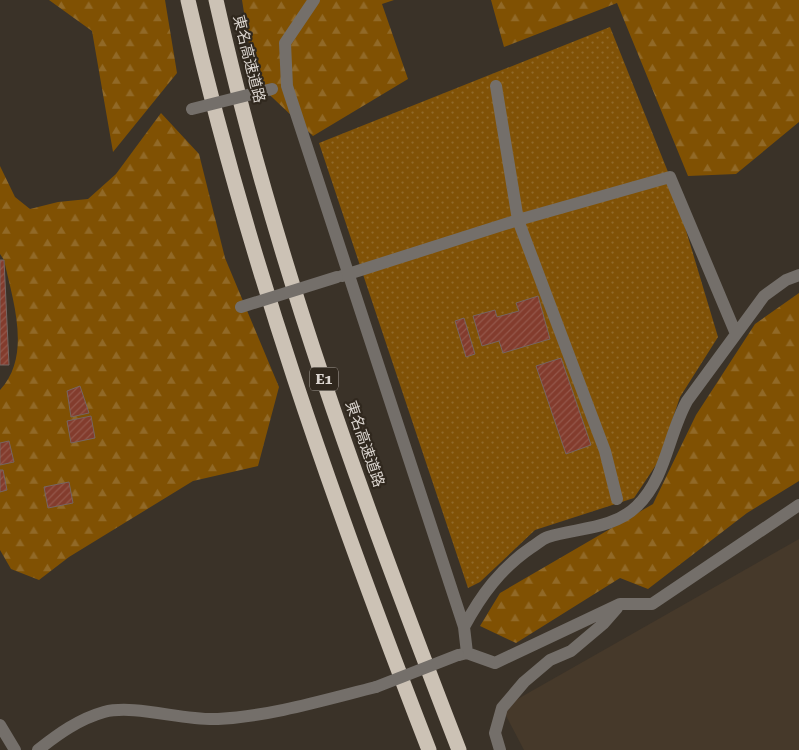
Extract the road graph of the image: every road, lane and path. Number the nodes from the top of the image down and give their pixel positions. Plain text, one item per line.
1 (188, 0) edge
2 (216, 0) edge
3 (314, 0) edge
4 (287, 86) junction
5 (496, 86) dead end
6 (192, 109) dead end
7 (518, 220) junction
8 (342, 275) junction
9 (799, 275) edge
10 (241, 307) dead end
11 (736, 334) junction
12 (617, 499) dead end
13 (799, 505) edge
14 (620, 604) junction
15 (464, 627) junction
16 (463, 654) junction
17 (0, 725) edge
18 (15, 750) edge
19 (38, 750) edge
20 (429, 750) edge
21 (459, 750) edge
22 (500, 750) edge

1 - 20 highway, E1
2 - 21 highway, 東名高速道路 / E1
3 - 4 street
4 - 6 street, bridge
4 - 8 street
5 - 7 street
7 - 8 street
7 - 11 street
7 - 12 street
8 - 10 street, bridge
8 - 15 street
9 - 11 street
11 - 15 street
13 - 14 street
14 - 16 street
14 - 22 street
15 - 16 street
16 - 19 street, bridge
17 - 18 street

